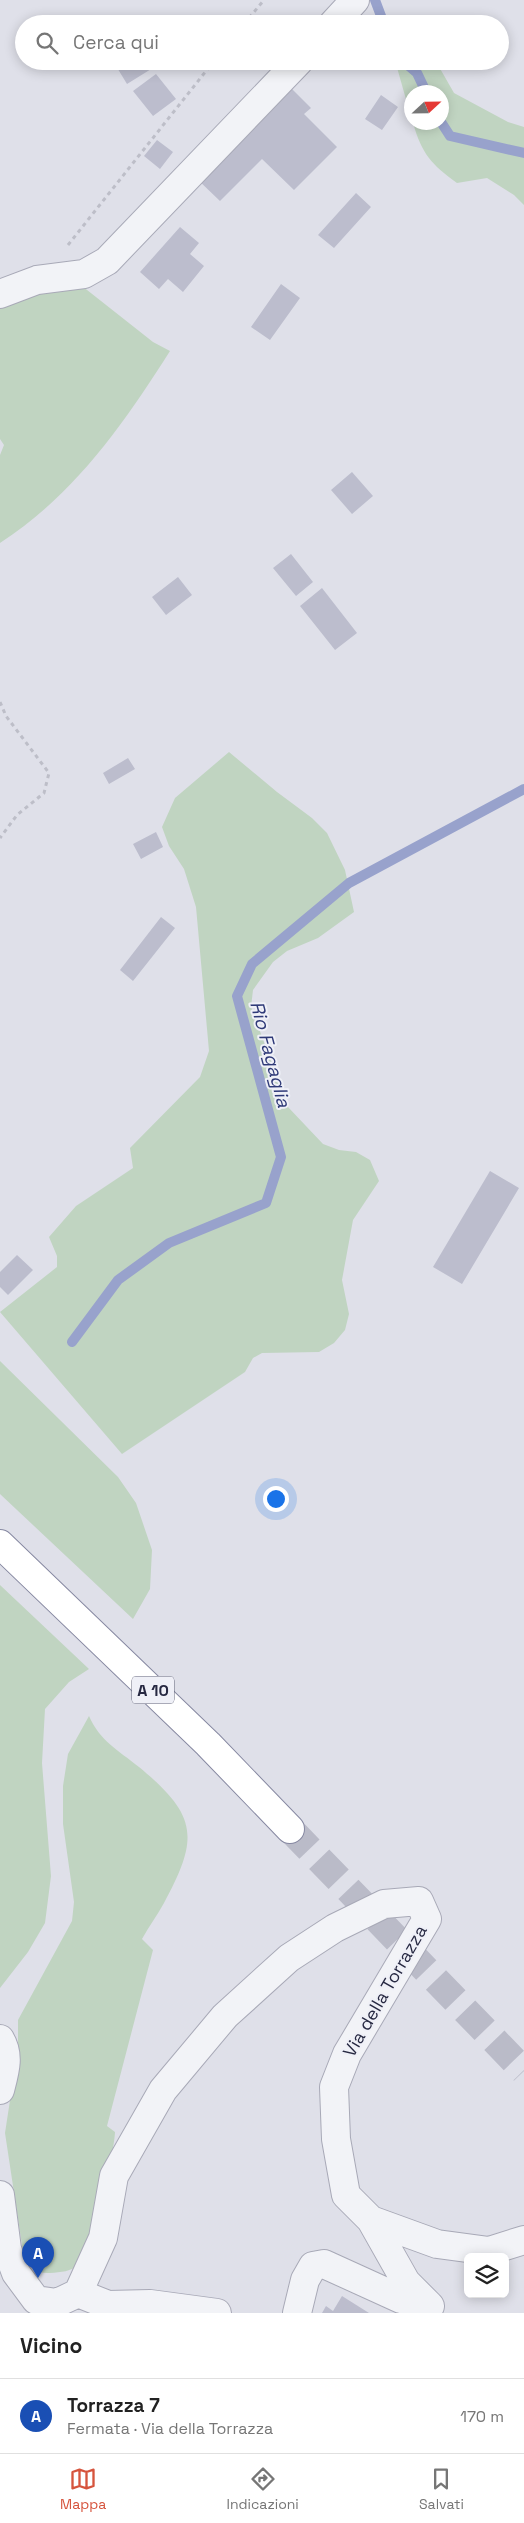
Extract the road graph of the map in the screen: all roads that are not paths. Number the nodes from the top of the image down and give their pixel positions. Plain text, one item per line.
1 (355, 0) edge
2 (341, 15) edge
3 (289, 70) edge
4 (0, 294) edge
5 (0, 1544) edge
6 (290, 1829) tunnel mouth
7 (0, 2038) edge
8 (0, 2090) edge
9 (0, 2195) edge
10 (370, 2220) junction
11 (524, 2240) edge
12 (59, 2302) edge
13 (435, 2309) edge
14 (217, 2313) edge
15 (297, 2313) edge

1 - 2 street
3 - 4 street
5 - 6 highway, A 10
7 - 8 street
9 - 12 street
10 - 11 street, Via della Torrazza
10 - 12 street, Via della Torrazza
10 - 13 street
12 - 14 street
13 - 15 street

